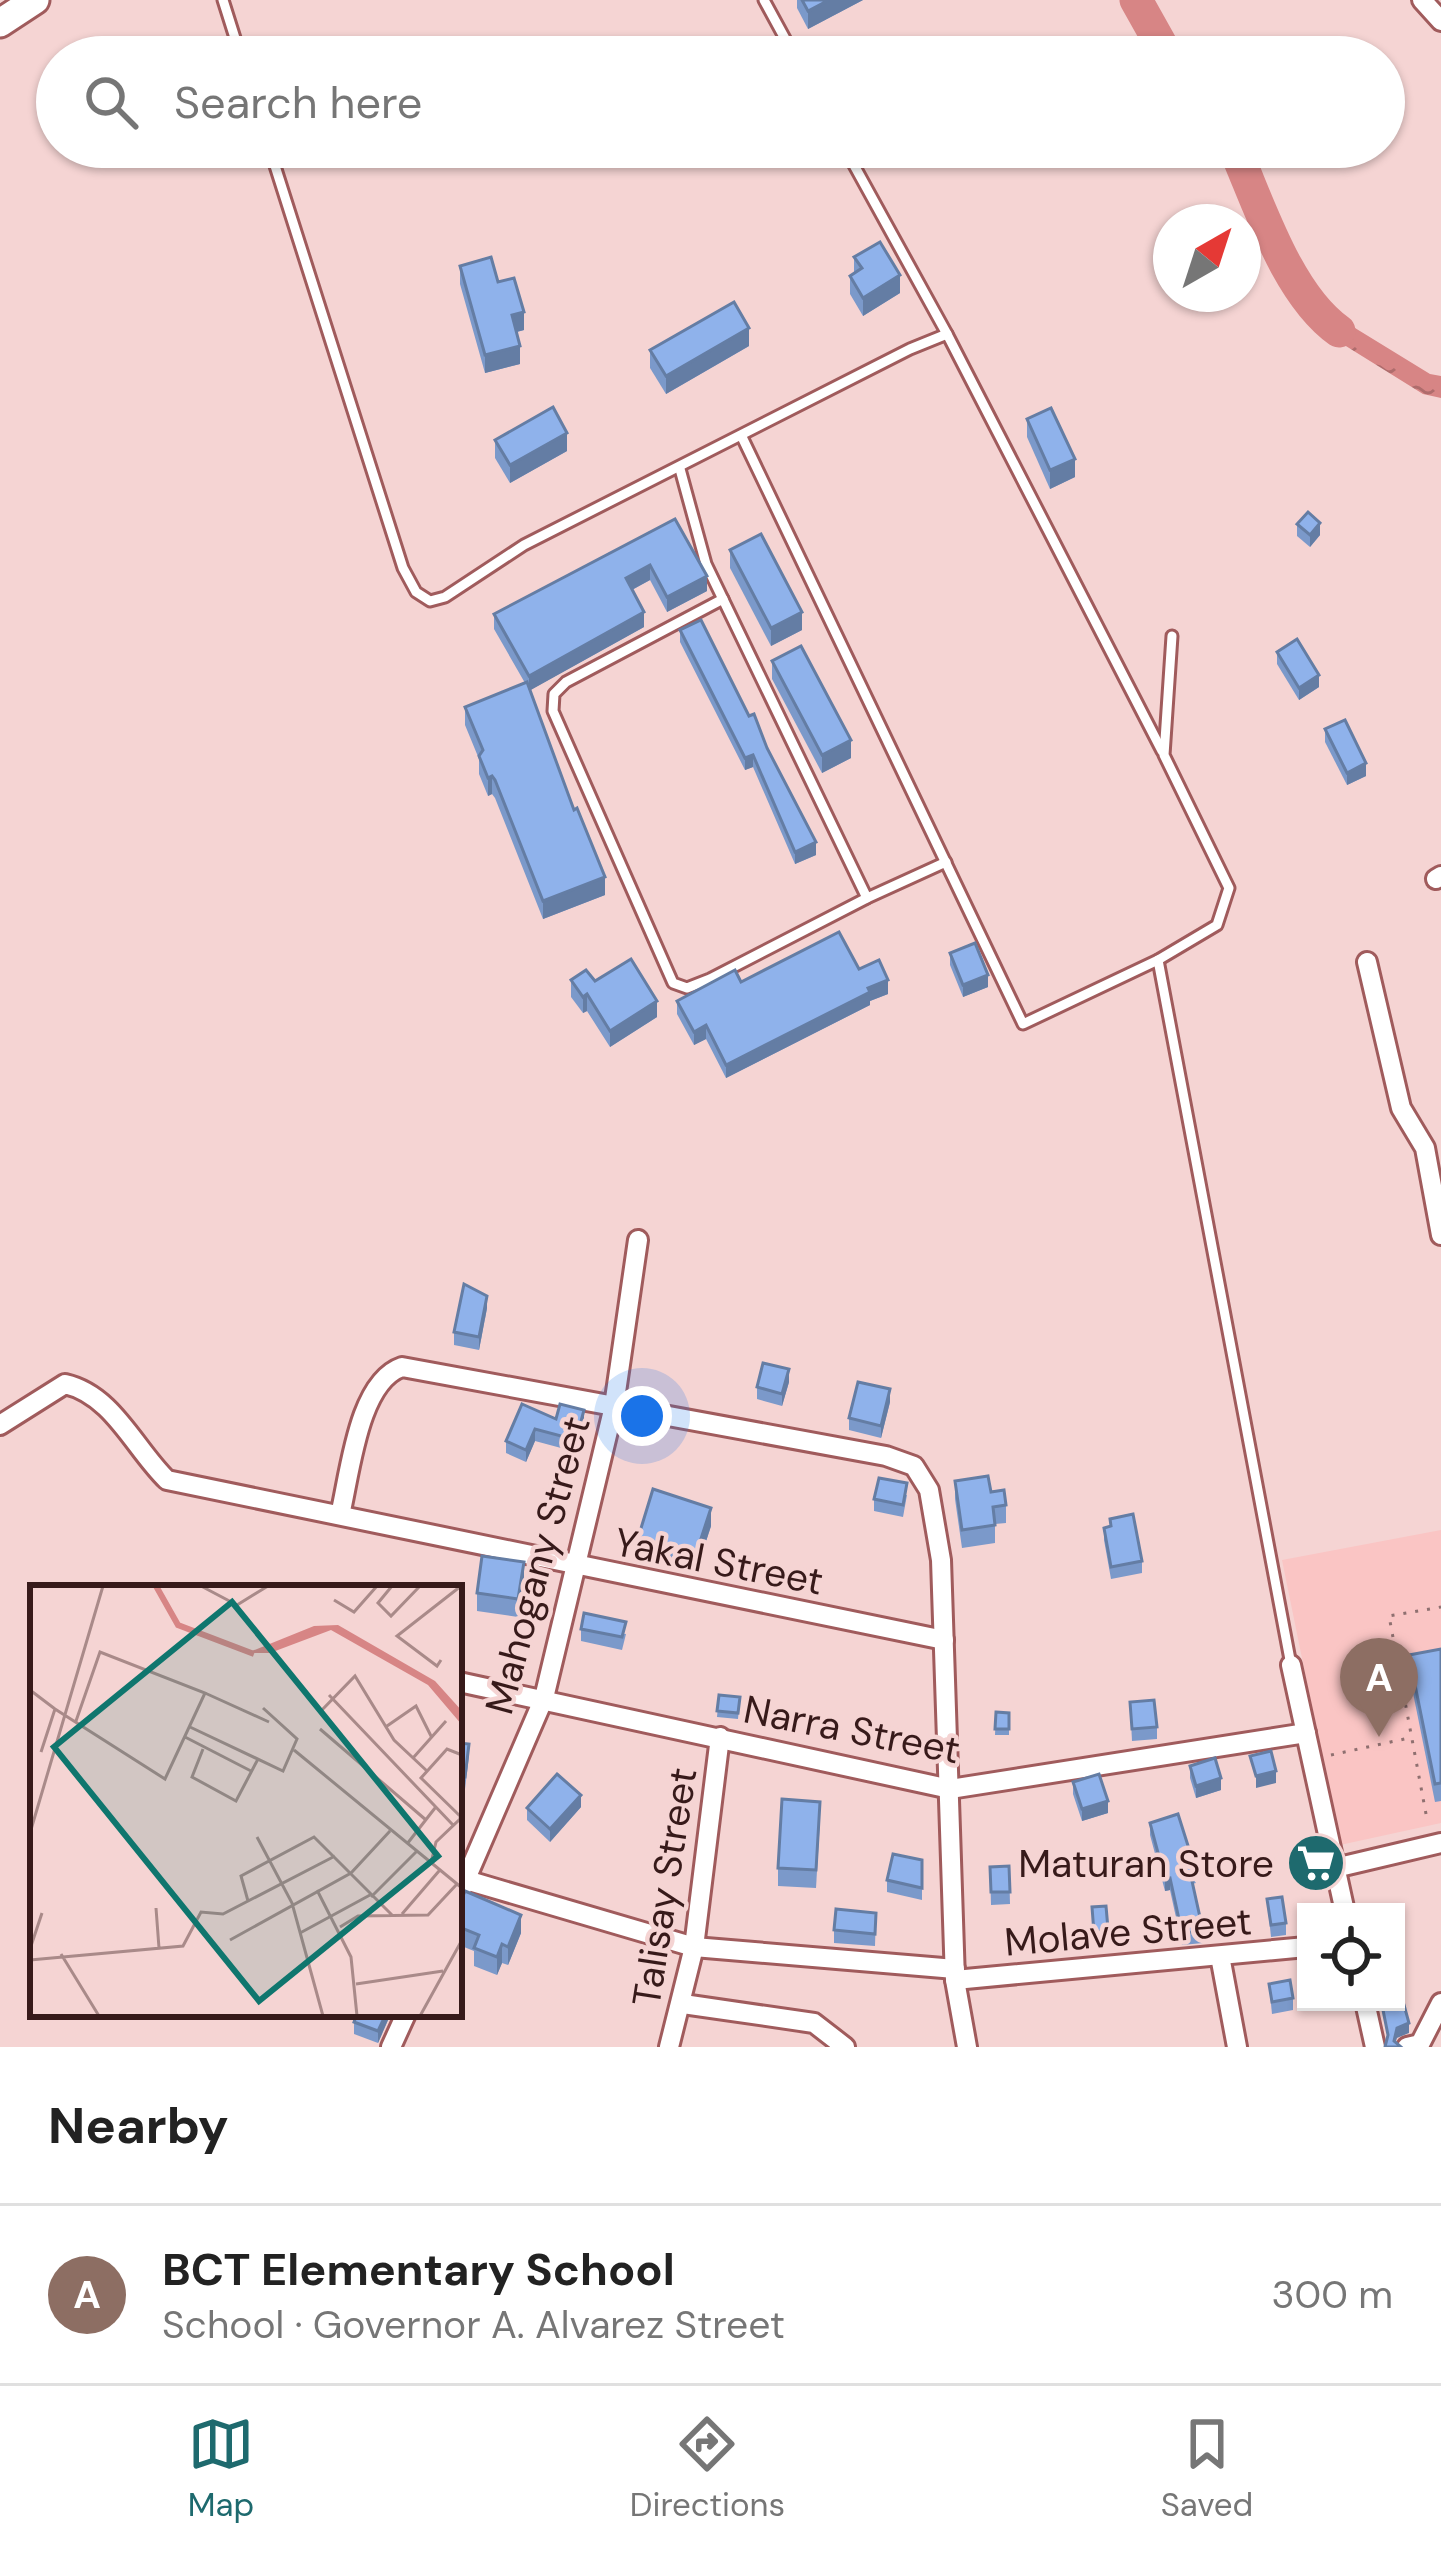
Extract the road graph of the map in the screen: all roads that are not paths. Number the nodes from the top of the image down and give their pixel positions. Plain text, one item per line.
1 (35, 0) edge
2 (223, 0) edge
3 (764, 0) edge
4 (1423, 0) edge
5 (1441, 21) edge
6 (0, 23) edge
7 (234, 36) edge
8 (784, 36) edge
9 (276, 168) edge
10 (856, 168) edge
11 (947, 334) junction
12 (742, 437) junction
13 (680, 469) junction
14 (723, 599) junction
15 (1172, 636) dead end
16 (1164, 755) junction
17 (946, 862) junction
18 (867, 898) junction
19 (1158, 960) junction
20 (1367, 962) dead end
21 (1441, 1235) edge
22 (638, 1240) dead end
23 (614, 1406) junction
24 (0, 1425) edge
25 (340, 1515) junction
26 (578, 1566) junction
27 (944, 1640) junction
28 (1291, 1665) joint
29 (462, 1683) edge
30 (544, 1698) junction
31 (1306, 1733) junction
32 (720, 1738) junction
33 (950, 1789) junction
34 (1441, 1843) edge
35 (1335, 1868) junction
36 (462, 1887) edge
37 (1343, 1903) edge
38 (694, 1948) junction
39 (1297, 1948) edge
40 (1220, 1956) junction
41 (955, 1975) junction
42 (1441, 2003) edge
43 (683, 2004) junction
44 (1367, 2011) edge
45 (405, 2017) edge
46 (391, 2047) edge
47 (669, 2047) edge
48 (845, 2047) edge
49 (967, 2047) edge
50 (1237, 2047) edge
51 (1375, 2047) edge
52 (1407, 2047) edge

1 - 6 main road
2 - 7 lane
3 - 8 lane
4 - 5 street
9 - 13 lane
10 - 11 lane
11 - 12 lane
11 - 16 lane
12 - 13 lane
12 - 17 lane
13 - 14 lane
14 - 18 lane
14 - 18 lane
15 - 16 lane
16 - 19 lane
17 - 18 lane
17 - 19 lane
19 - 28 lane
20 - 21 street
22 - 23 street, Mahogany Street
23 - 25 street
23 - 26 street, Mahogany Street
23 - 27 street
24 - 25 street, Yakal Street
25 - 26 street, Yakal Street
26 - 27 street, Yakal Street
26 - 30 street, Mahogany Street
27 - 33 street
28 - 31 street
29 - 30 street, Narra Street
30 - 32 street, Narra Street
30 - 36 street, Mahogany Street
31 - 33 street, Narra Street
31 - 35 street
32 - 33 street, Narra Street
32 - 38 street, Talisay Street
33 - 41 street
34 - 35 street
35 - 37 street
36 - 38 street, Molave Street
38 - 41 street, Molave Street
38 - 43 street, Talisay Street
39 - 40 street, Molave Street
40 - 41 street, Molave Street
40 - 50 street
41 - 49 street
42 - 52 street
43 - 47 street, Talisay Street
43 - 48 street
44 - 51 street
45 - 46 street

